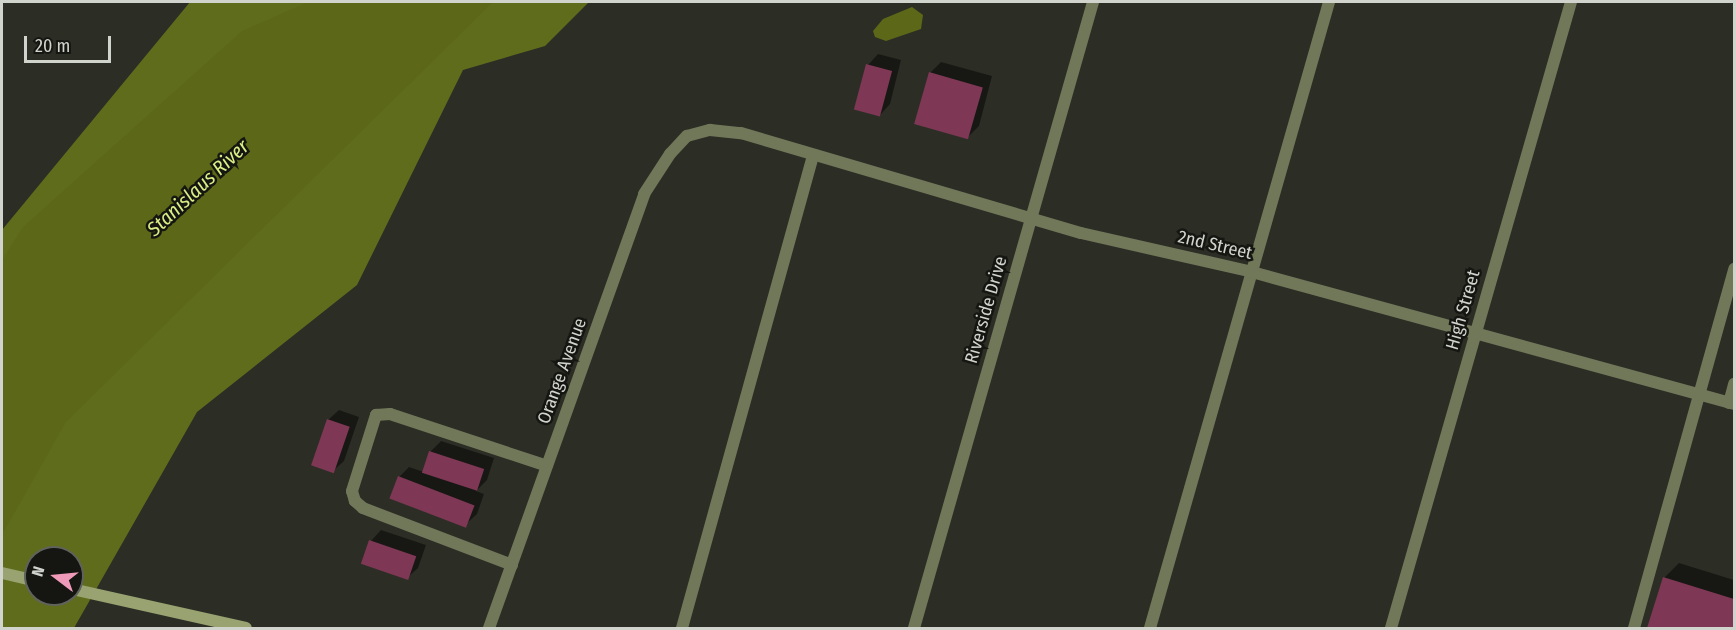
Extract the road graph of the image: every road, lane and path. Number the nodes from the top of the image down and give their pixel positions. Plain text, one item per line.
1 (1093, 2) edge
2 (1329, 2) edge
3 (1571, 2) edge
4 (687, 136) joint
5 (813, 156) junction
6 (1031, 219) junction
7 (1734, 269) edge
8 (1252, 272) junction
9 (1474, 334) junction
10 (1734, 384) edge
11 (1698, 395) junction
12 (1732, 404) edge
13 (547, 466) junction
14 (512, 565) junction
15 (2, 573) edge
16 (24, 578) edge
17 (84, 592) edge
18 (246, 628) edge
19 (489, 628) edge
20 (682, 628) edge
21 (914, 628) edge
22 (1150, 628) edge
23 (1391, 628) edge
24 (1634, 628) edge

1 - 6 street, Riverside Drive
2 - 8 street
3 - 9 street, High Street
4 - 5 street, 2nd Street
4 - 13 street, Orange Avenue
5 - 6 street, 2nd Street
5 - 20 street
6 - 8 street, 2nd Street
6 - 21 street, Riverside Drive
7 - 11 street
8 - 9 street, 2nd Street
8 - 22 street
9 - 11 street, 2nd Street
9 - 23 street, High Street
10 - 12 street
11 - 12 street, 2nd Street
11 - 24 street
13 - 14 street, Orange Avenue
13 - 14 street
14 - 19 street, Orange Avenue
15 - 16 main road
17 - 18 main road

